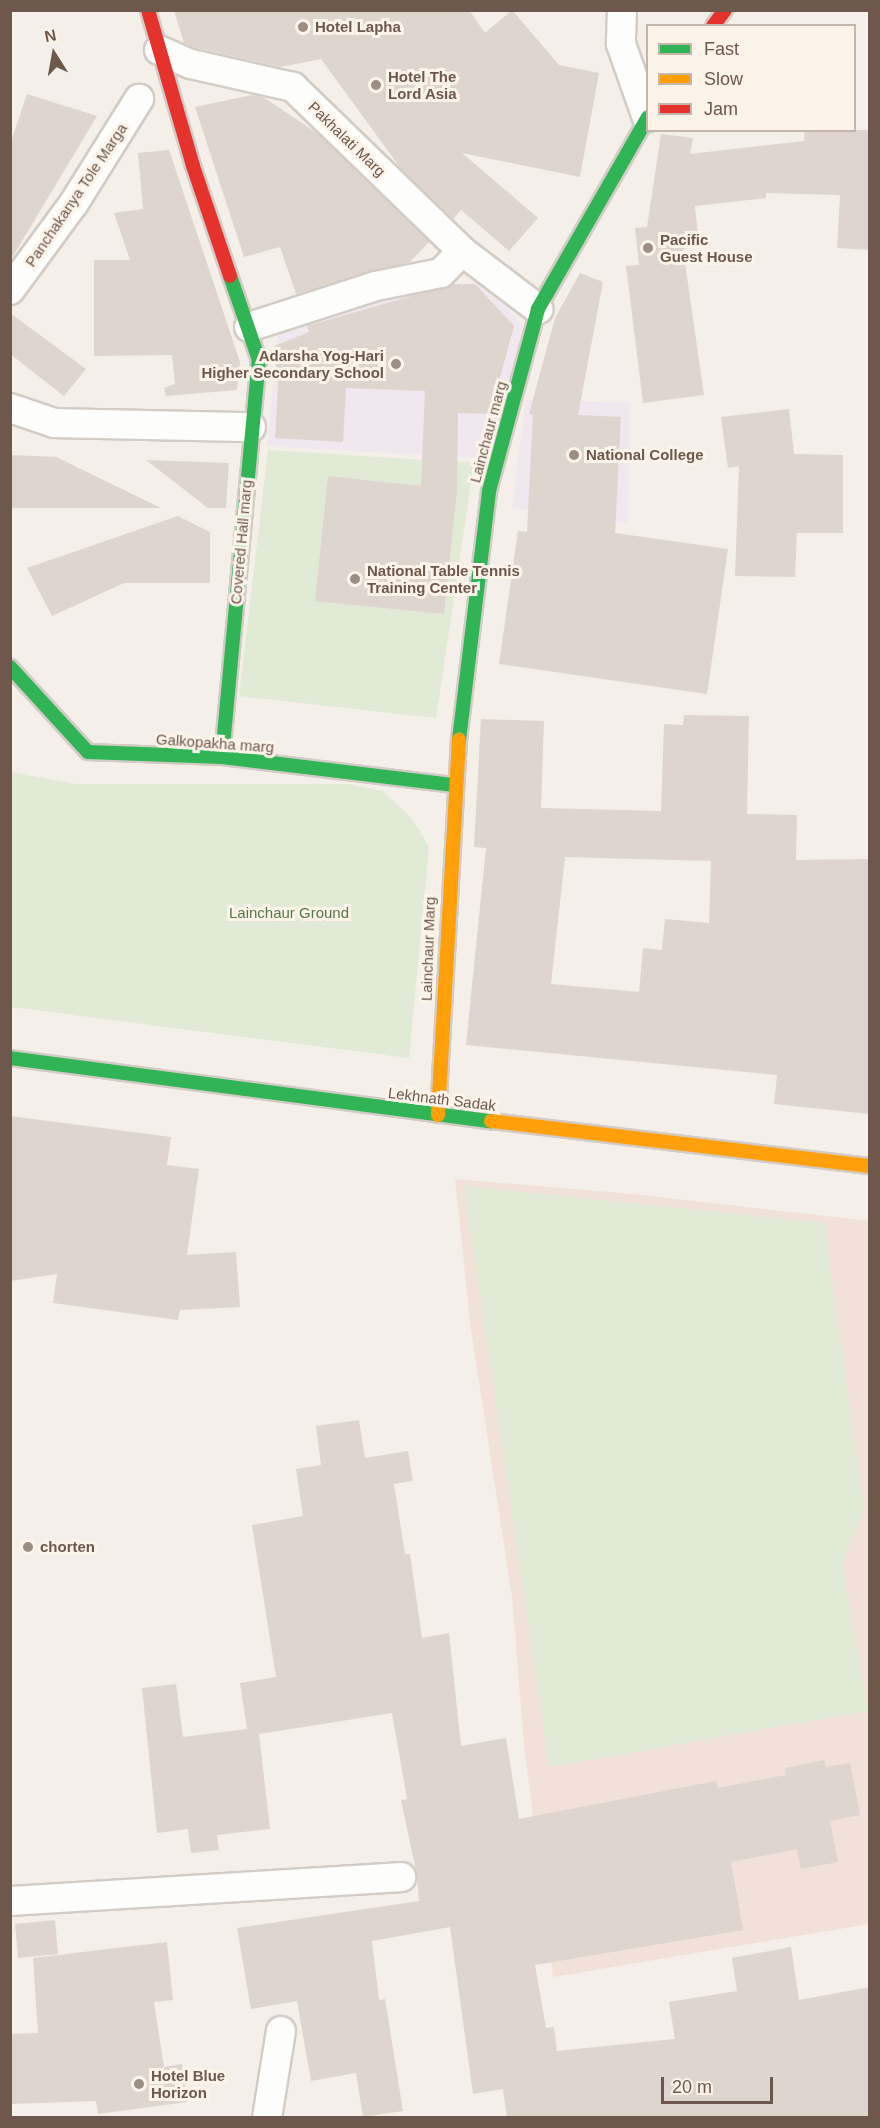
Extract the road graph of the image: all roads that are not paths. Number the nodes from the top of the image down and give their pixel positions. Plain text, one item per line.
1 (148, 10) edge
2 (622, 10) edge
3 (725, 10) edge
4 (714, 24) edge
5 (159, 50) junction
6 (139, 99) dead end
7 (646, 114) edge
8 (646, 119) edge
9 (462, 251) junction
10 (10, 290) edge
11 (538, 309) junction
12 (249, 327) junction
13 (10, 408) edge
14 (251, 427) junction
15 (10, 667) edge
16 (222, 757) junction
17 (454, 785) junction
18 (10, 1058) edge
19 (438, 1115) junction
20 (870, 1166) edge
21 (401, 1877) dead end
22 (10, 1901) edge
23 (281, 2031) dead end
24 (267, 2118) edge

1 - 5 main road
2 - 7 street
3 - 4 main road
5 - 9 street, Pakhalati Marg
5 - 12 main road, Covered Hall marg
6 - 10 street, Panchakanya Tole Marga
8 - 11 main road, Lainchaur marg
9 - 11 street, Pakhalati Marg
9 - 12 street
11 - 17 main road, Lainchaur marg
12 - 14 main road, Covered Hall marg
13 - 14 street
14 - 16 main road, Covered Hall marg
15 - 16 main road, Galkopakha marg
16 - 17 main road, Galkopakha marg
17 - 19 main road, Lainchaur Marg
18 - 19 main road, Lekhnath Sadak
19 - 20 main road, Lekhnath Sadak
21 - 22 street
23 - 24 street

